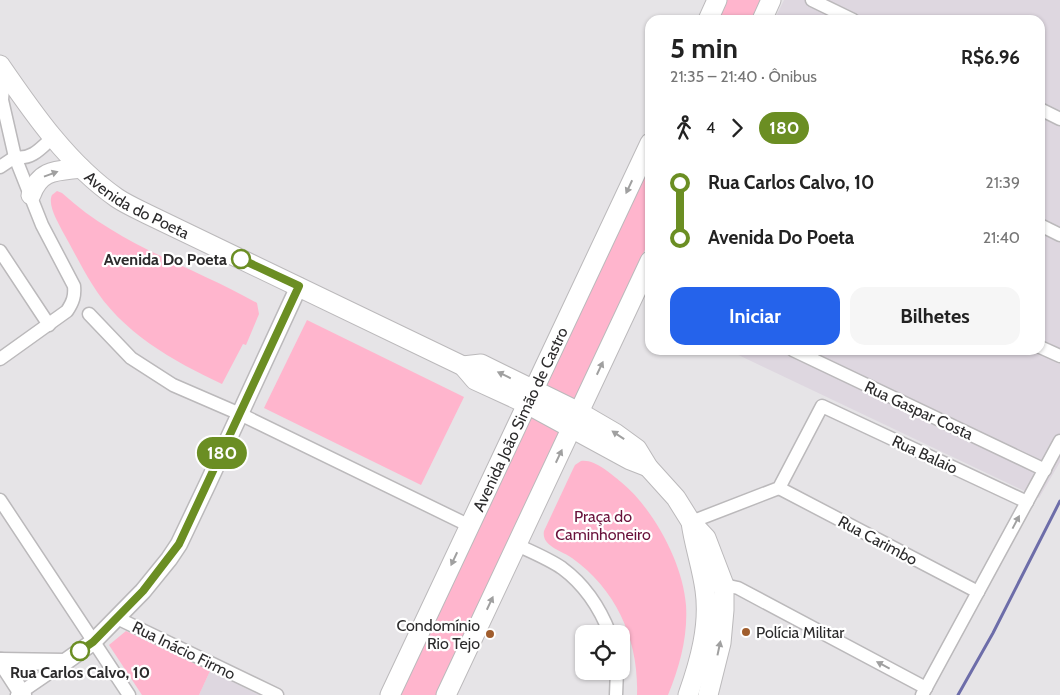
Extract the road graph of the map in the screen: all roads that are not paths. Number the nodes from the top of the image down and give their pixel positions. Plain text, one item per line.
1 (717, 0) edge
2 (771, 0) edge
3 (812, 0) edge
4 (710, 15) edge
5 (764, 15) edge
6 (844, 15) edge
7 (4, 71) edge
8 (1045, 112) edge
9 (1060, 119) edge
10 (52, 137) junction
11 (15, 157) junction
12 (645, 159) edge
13 (0, 167) edge
14 (81, 168) junction
15 (31, 195) junction
16 (1045, 227) edge
17 (1060, 234) edge
18 (0, 251) edge
19 (645, 272) edge
20 (299, 286) junction
21 (89, 314) dead end
22 (49, 325) junction
23 (1045, 349) edge
24 (804, 355) edge
25 (1060, 356) edge
26 (0, 359) edge
27 (531, 397) junction
28 (240, 414) junction
29 (576, 420) junction
30 (1060, 441) edge
31 (1045, 470) junction
32 (779, 488) junction
33 (0, 500) edge
34 (1027, 502) junction
35 (691, 522) junction
36 (470, 526) junction
37 (517, 545) junction
38 (724, 585) junction
39 (705, 588) junction
40 (978, 592) junction
41 (117, 618) junction
42 (606, 625) edge
43 (93, 642) junction
44 (0, 660) edge
45 (65, 662) junction
46 (617, 680) edge
47 (924, 692) edge
48 (693, 693) edge
49 (20, 694) edge
50 (129, 695) edge
51 (277, 695) edge
52 (390, 695) edge
53 (446, 695) edge
54 (616, 695) edge
55 (708, 695) edge

1 - 4 main road
2 - 5 main road
3 - 6 street
7 - 10 main road, Avenida do Poeta
7 - 11 street, Avenida do Poeta
8 - 9 street
10 - 11 street
10 - 14 main road, Avenida do Poeta
11 - 13 street
11 - 15 street, Avenida do Poeta
12 -> 27 main road, Avenida João Simão de Castro
15 -> 14 main road
14 - 20 main road, Avenida do Poeta
15 - 22 street, Avenida do Poeta
16 - 17 street
18 - 22 street
29 -> 19 main road
20 - 27 main road, Avenida do Poeta
20 - 28 street
21 - 28 street
22 - 26 street
23 - 25 street
24 - 31 street, Rua Gaspar Costa
27 - 29 main road, Avenida do Poeta
27 - 36 main road, Avenida João Simão de Castro
28 - 36 street
28 - 41 street
29 - 35 main road, Avenida do Poeta
37 -> 29 main road
30 - 31 street
31 - 34 street
32 - 34 street, Rua Balaio
32 - 35 street
32 - 40 street, Rua Carimbo
33 - 43 street
40 -> 34 street
35 - 38 main road, Avenida do Poeta
35 - 39 main road, Avenida do Poeta
36 -> 52 main road, Avenida João Simão de Castro
37 - 42 street
53 -> 37 main road
38 - 39 street
47 -> 38 street
55 -> 38 main road, Avenida do Poeta
39 - 48 main road, Avenida do Poeta
40 - 47 street
41 - 43 street
41 - 51 street, Rua Inácio Firmo
43 - 45 street
43 - 50 street
44 - 45 street
44 - 49 street
45 - 49 street
46 - 54 street

